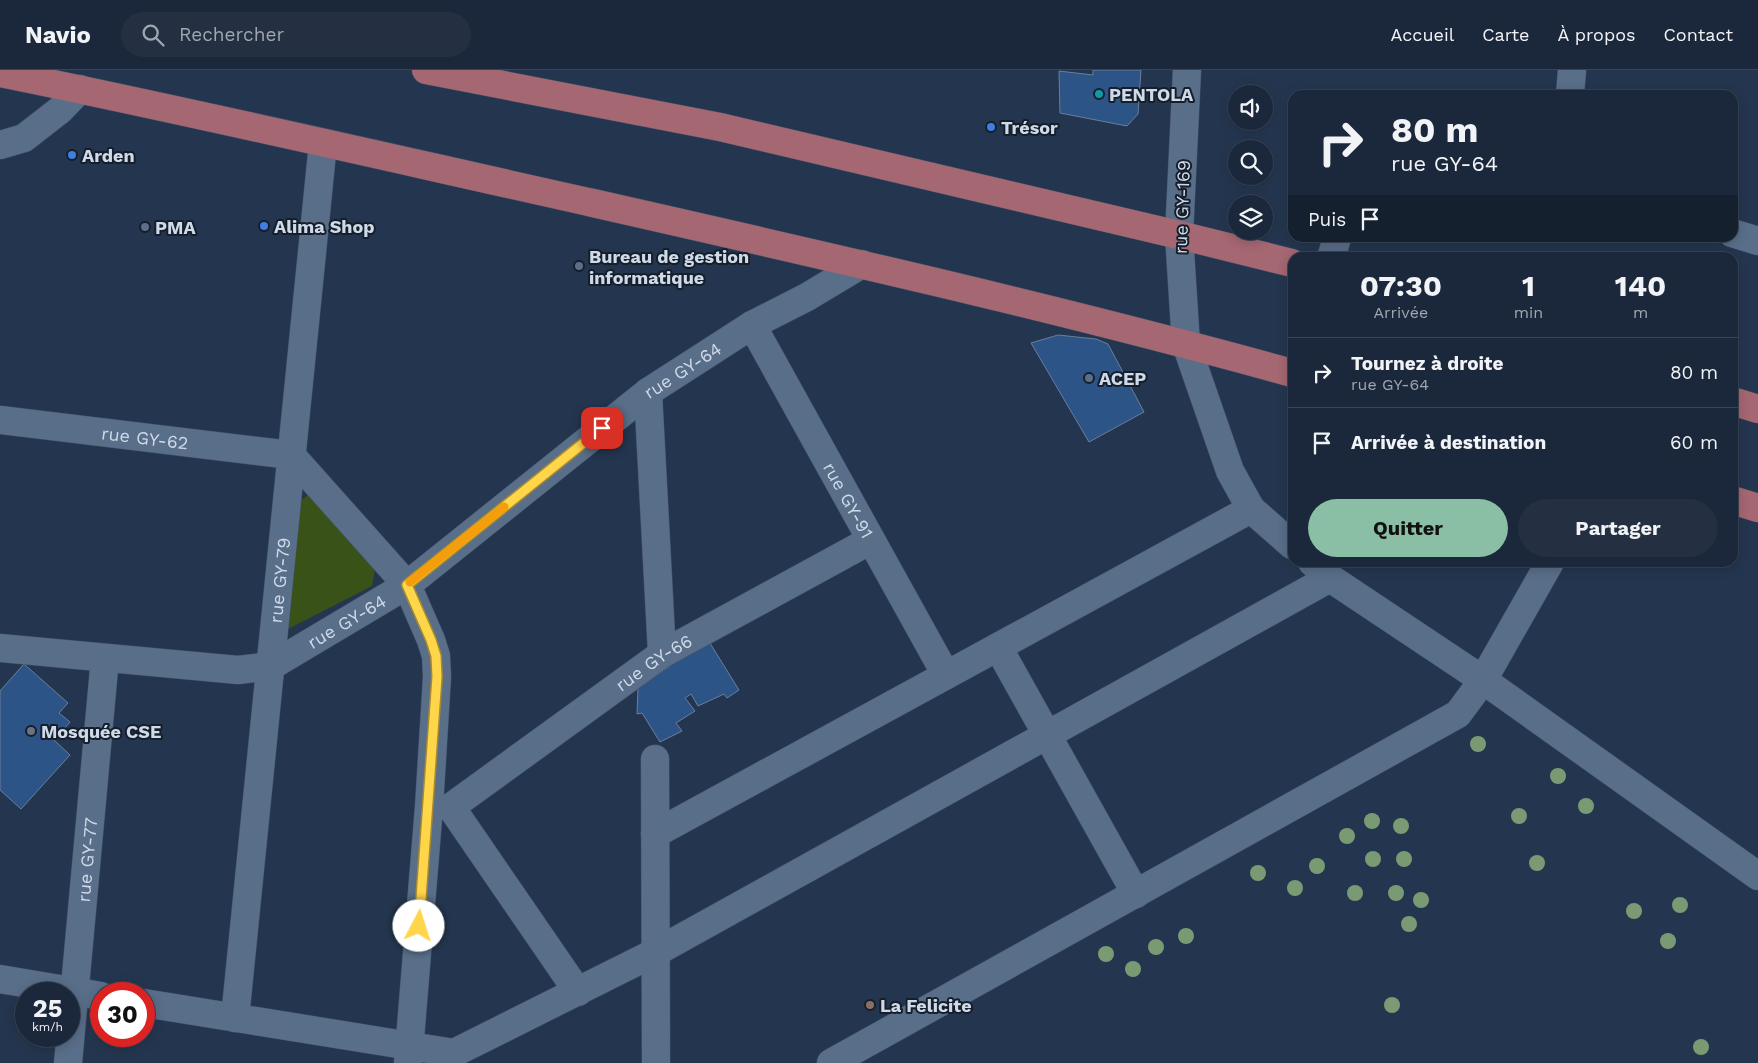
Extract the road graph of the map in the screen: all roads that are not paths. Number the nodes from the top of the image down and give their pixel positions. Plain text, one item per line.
1 (426, 70) edge
2 (1187, 70) edge
3 (1572, 70) edge
4 (0, 73) edge
5 (456, 73) edge
6 (80, 89) junction
7 (1570, 90) edge
8 (322, 142) junction
9 (0, 145) edge
10 (1179, 235) junction
11 (1738, 235) edge
12 (1758, 241) edge
13 (1288, 262) edge
14 (862, 264) junction
15 (752, 325) junction
16 (1186, 344) junction
17 (1288, 372) edge
18 (648, 392) junction
19 (1738, 403) edge
20 (1758, 409) edge
21 (0, 420) edge
22 (291, 455) junction
23 (1738, 502) edge
24 (1758, 508) edge
25 (1251, 509) junction
26 (871, 540) junction
27 (1288, 541) edge
28 (1547, 567) edge
29 (1321, 570) edge
30 (407, 585) junction
31 (998, 646) junction
32 (0, 648) edge
33 (662, 654) junction
34 (105, 658) junction
35 (271, 666) junction
36 (946, 675) junction
37 (1483, 680) junction
38 (1047, 735) junction
39 (655, 759) dead end
40 (440, 807) junction
41 (655, 834) junction
42 (1755, 869) edge
43 (1136, 894) junction
44 (656, 952) junction
45 (0, 979) edge
46 (17, 982) edge
47 (75, 982) edge
48 (578, 992) junction
49 (155, 1005) edge
50 (235, 1018) junction
51 (69, 1047) edge
52 (408, 1054) edge
53 (68, 1063) edge
54 (656, 1063) edge
55 (832, 1063) edge

1 - 5 main road
2 - 10 street, rue GY-169
3 - 7 street
4 - 6 main road
5 - 10 main road
6 - 8 main road
6 - 9 street
8 - 14 main road
8 - 22 street, rue GY-79
10 - 13 main road
10 - 16 street, rue GY-169
11 - 12 street
14 - 15 street, rue GY-64
14 - 16 main road
15 - 18 street, rue GY-64
15 - 26 street, rue GY-91
16 - 17 main road
16 - 25 street, rue GY-169
18 - 30 street, rue GY-64
18 - 33 street
19 - 20 main road
21 - 22 street, rue GY-62
22 - 30 street
22 - 35 street, rue GY-79
23 - 24 main road
25 - 27 street, rue GY-169
25 - 31 street
26 - 33 street, rue GY-66
26 - 36 street, rue GY-91
28 - 37 street
29 - 37 street
29 - 38 street
30 - 35 street, rue GY-64
30 - 40 street
31 - 36 street
31 - 38 street
32 - 34 street, rue GY-64
33 - 40 street, rue GY-66
34 - 35 street, rue GY-64
34 - 47 street, rue GY-77
35 - 50 street, rue GY-79
36 - 41 street
37 - 42 street
37 - 43 street
38 - 43 street
38 - 44 street
39 - 41 street
40 - 48 street
40 - 52 street
41 - 44 street
43 - 55 street
44 - 48 street
44 - 54 street
45 - 46 street
48 - 52 street
49 - 50 street
50 - 52 street
51 - 53 street, rue GY-77

